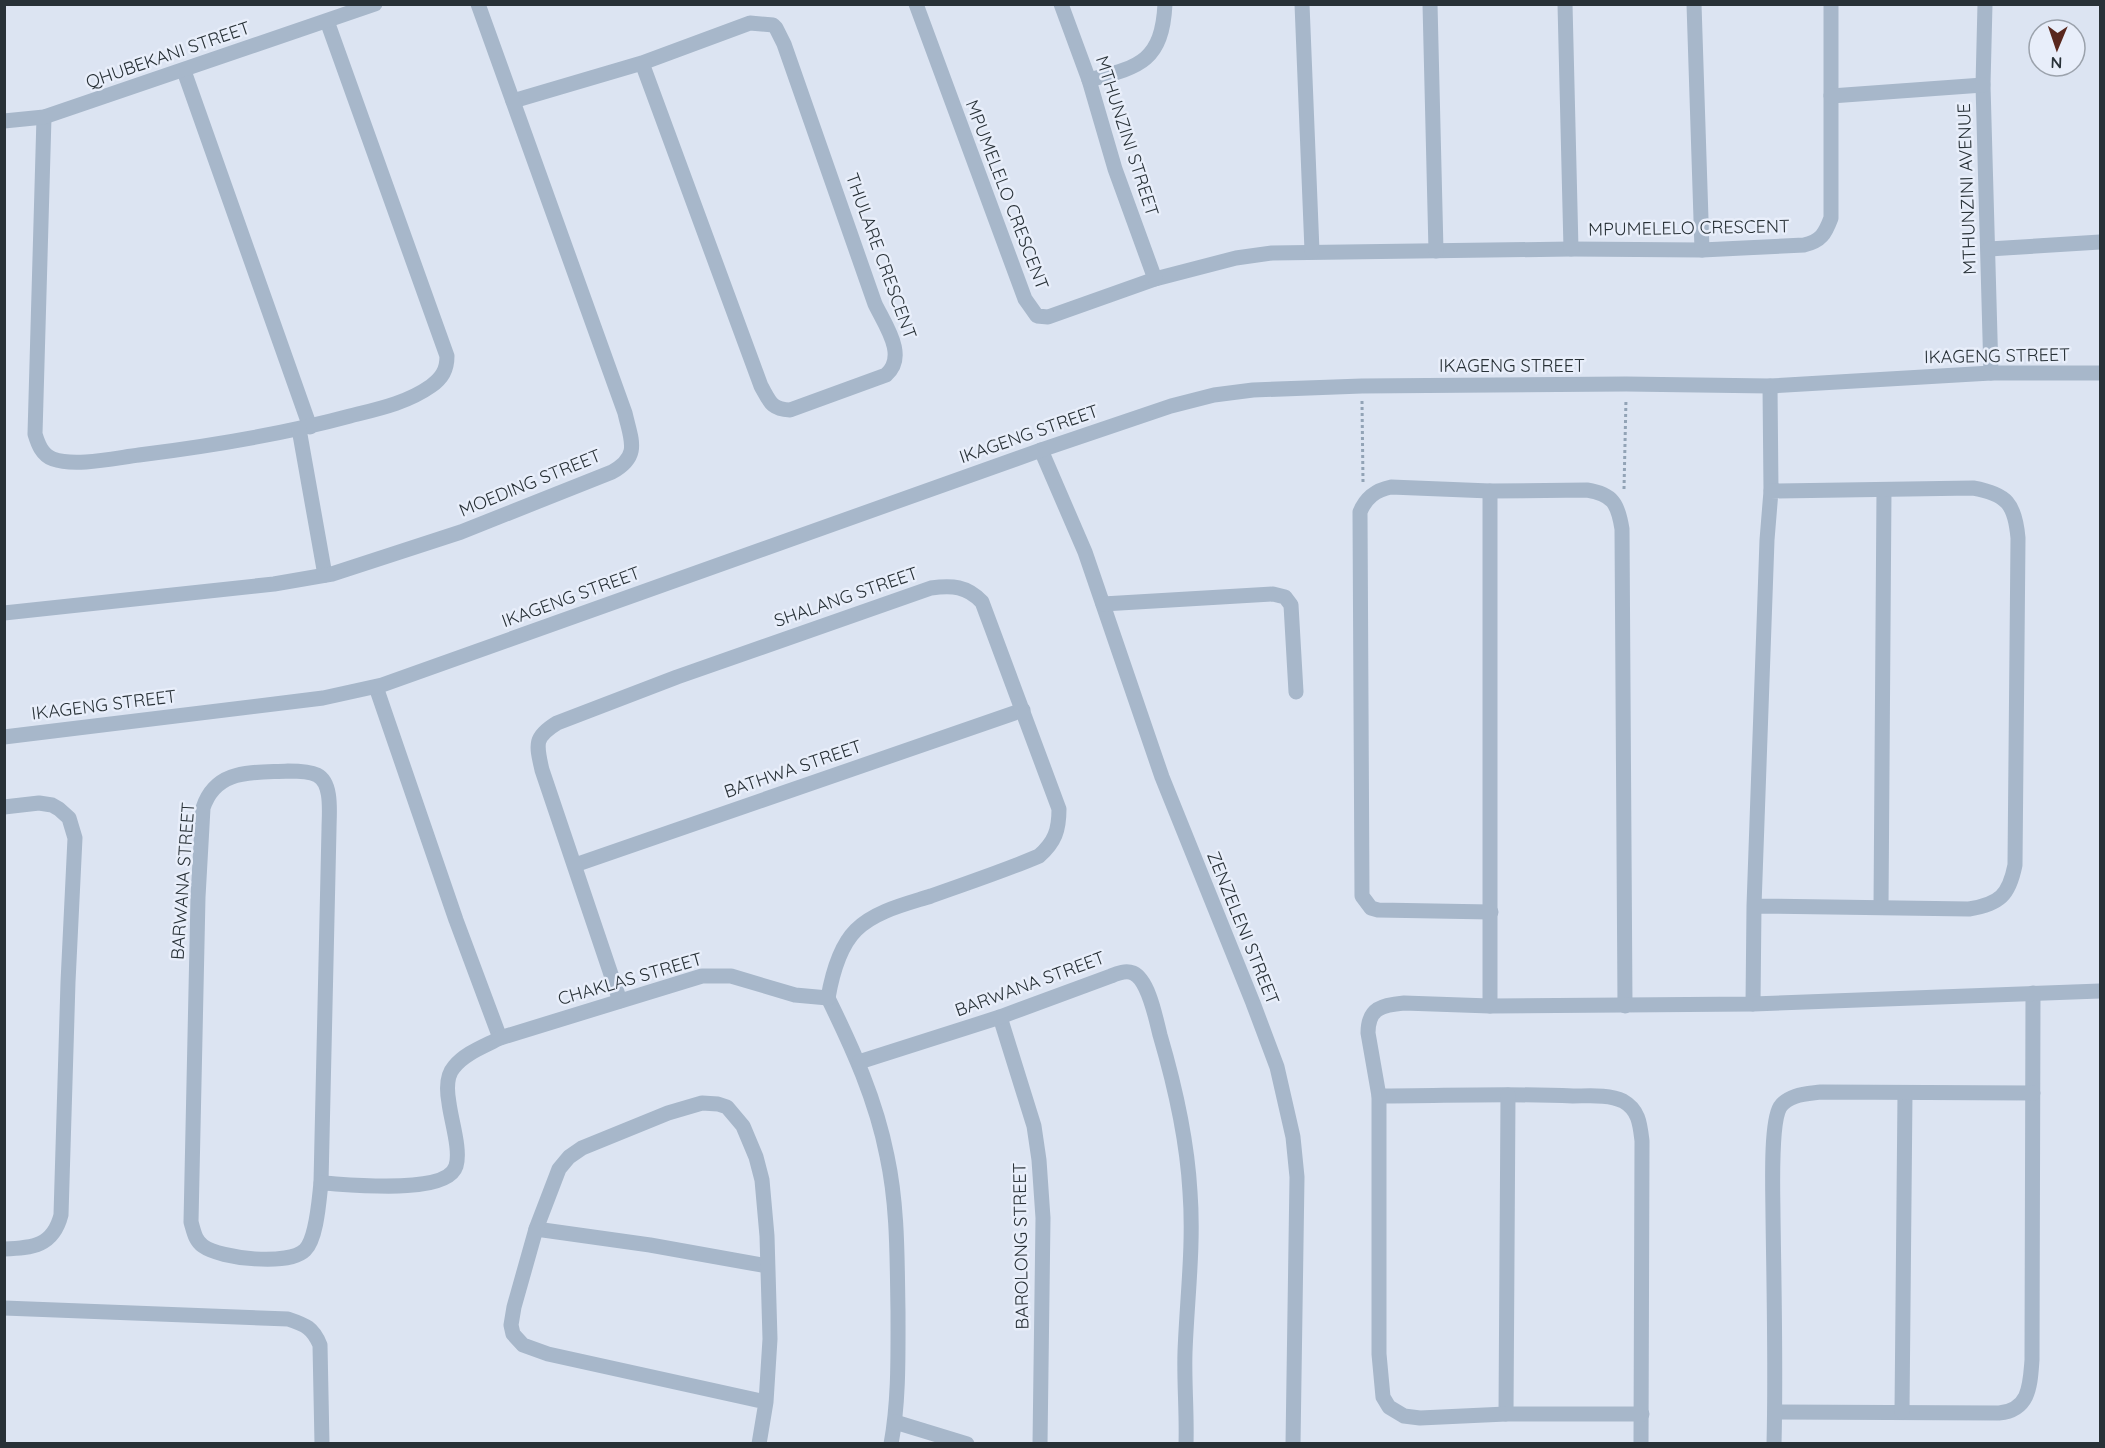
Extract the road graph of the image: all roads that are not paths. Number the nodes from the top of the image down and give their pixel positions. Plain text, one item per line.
1 (375, 4) edge
2 (478, 4) edge
3 (916, 4) edge
4 (1061, 4) edge
5 (1165, 4) edge
6 (1302, 4) edge
7 (1430, 4) edge
8 (1565, 4) edge
9 (1695, 4) edge
10 (1831, 4) edge
11 (1985, 4) edge
12 (327, 21) junction
13 (642, 63) junction
14 (184, 71) junction
15 (1089, 80) junction
16 (1983, 85) junction
17 (1831, 96) junction
18 (513, 101) junction
19 (44, 117) junction
20 (4, 121) edge
21 (2100, 242) edge
22 (1571, 249) junction
23 (1989, 249) junction
24 (1702, 250) junction
25 (1312, 251) junction
26 (1436, 251) junction
27 (1155, 279) junction
28 (1992, 373) junction
29 (2100, 373) edge
30 (1770, 386) junction
31 (305, 428) junction
32 (1041, 450) junction
33 (1884, 490) junction
34 (1490, 491) junction
35 (1771, 491) junction
36 (325, 575) junction
37 (1103, 604) junction
38 (4, 613) edge
39 (376, 687) junction
40 (1296, 692) dead end
41 (1023, 710) junction
42 (4, 737) edge
43 (4, 807) edge
44 (575, 865) junction
45 (1754, 906) junction
46 (1881, 907) junction
47 (1491, 912) junction
48 (2100, 992) edge
49 (2033, 993) junction
50 (828, 998) junction
51 (620, 1001) junction
52 (1753, 1004) junction
53 (1490, 1006) junction
54 (1625, 1006) junction
55 (1000, 1017) junction
56 (500, 1038) junction
57 (859, 1062) junction
58 (1905, 1093) junction
59 (2032, 1093) junction
60 (1508, 1095) junction
61 (1379, 1096) junction
62 (321, 1183) junction
63 (536, 1229) junction
64 (4, 1249) edge
65 (768, 1266) junction
66 (4, 1308) edge
67 (766, 1402) junction
68 (1774, 1412) junction
69 (1902, 1412) junction
70 (1506, 1414) junction
71 (1642, 1414) junction
72 (895, 1422) junction
73 (322, 1443) edge
74 (759, 1443) edge
75 (891, 1443) edge
76 (967, 1443) edge
77 (1041, 1443) edge
78 (1186, 1443) edge
79 (1293, 1443) edge
80 (1641, 1443) edge
81 (1774, 1443) edge

1 - 12 street, QHUBEKANI STREET
2 - 18 street, MOEDING STREET
3 - 27 street, MPUMELELO CRESCENT
4 - 15 street, MTHUNZINI STREET
5 - 15 street
6 - 25 street
7 - 26 street
8 - 22 street, MPUMELELO CRESCENT
9 - 24 street
10 - 17 street, MPUMELELO CRESCENT
11 - 16 street, MTHUNZINI AVENUE
12 - 14 street, QHUBEKANI STREET
12 - 31 street
13 - 13 street, THULARE CRESCENT
13 - 18 street, THULARE CRESCENT
14 - 19 street, QHUBEKANI STREET
14 - 31 street
15 - 27 street, MTHUNZINI STREET
16 - 17 street
16 - 23 street, MTHUNZINI AVENUE
17 - 24 street, MPUMELELO CRESCENT
18 - 36 street, MOEDING STREET
19 - 20 street, QHUBEKANI STREET
19 - 31 street
21 - 23 street
22 - 24 street, MPUMELELO CRESCENT
22 - 26 street, MPUMELELO CRESCENT
23 - 28 street, MTHUNZINI AVENUE
25 - 26 street, MPUMELELO CRESCENT
25 - 27 street, MPUMELELO CRESCENT
28 - 29 street, IKAGENG STREET
28 - 30 street, IKAGENG STREET
30 - 32 street, IKAGENG STREET
30 - 35 street
31 - 36 street
32 - 37 street, ZENZELENI STREET
32 - 39 street, IKAGENG STREET
33 - 35 street
33 - 46 street
33 - 46 street
34 - 47 street
34 - 47 street
34 - 54 street
35 - 45 street
36 - 38 street, MOEDING STREET
37 - 40 street
37 - 79 street, ZENZELENI STREET
39 - 42 street, IKAGENG STREET
39 - 56 street
41 - 44 street, BATHWA STREET
41 - 44 street, SHALANG STREET
41 - 50 street, SHALANG STREET
43 - 64 street
44 - 51 street, SHALANG STREET
45 - 46 street
45 - 52 street
47 - 53 street
48 - 49 street
49 - 52 street
49 - 59 street
50 - 51 street, CHAKLAS STREET
50 - 57 street
51 - 56 street, CHAKLAS STREET
52 - 54 street
53 - 54 street
53 - 61 street
55 - 57 street, BARWANA STREET
55 - 77 street, BAROLONG STREET
55 - 78 street, BARWANA STREET
56 - 62 street
57 - 72 street
58 - 59 street
58 - 68 street
58 - 69 street
59 - 69 street
60 - 61 street
60 - 70 street
60 - 71 street
61 - 70 street
62 - 62 street, BARWANA STREET
63 - 65 street
63 - 65 street
63 - 67 street
65 - 67 street
66 - 73 street
67 - 74 street
68 - 69 street
68 - 81 street
70 - 71 street
71 - 80 street
72 - 75 street
72 - 76 street

